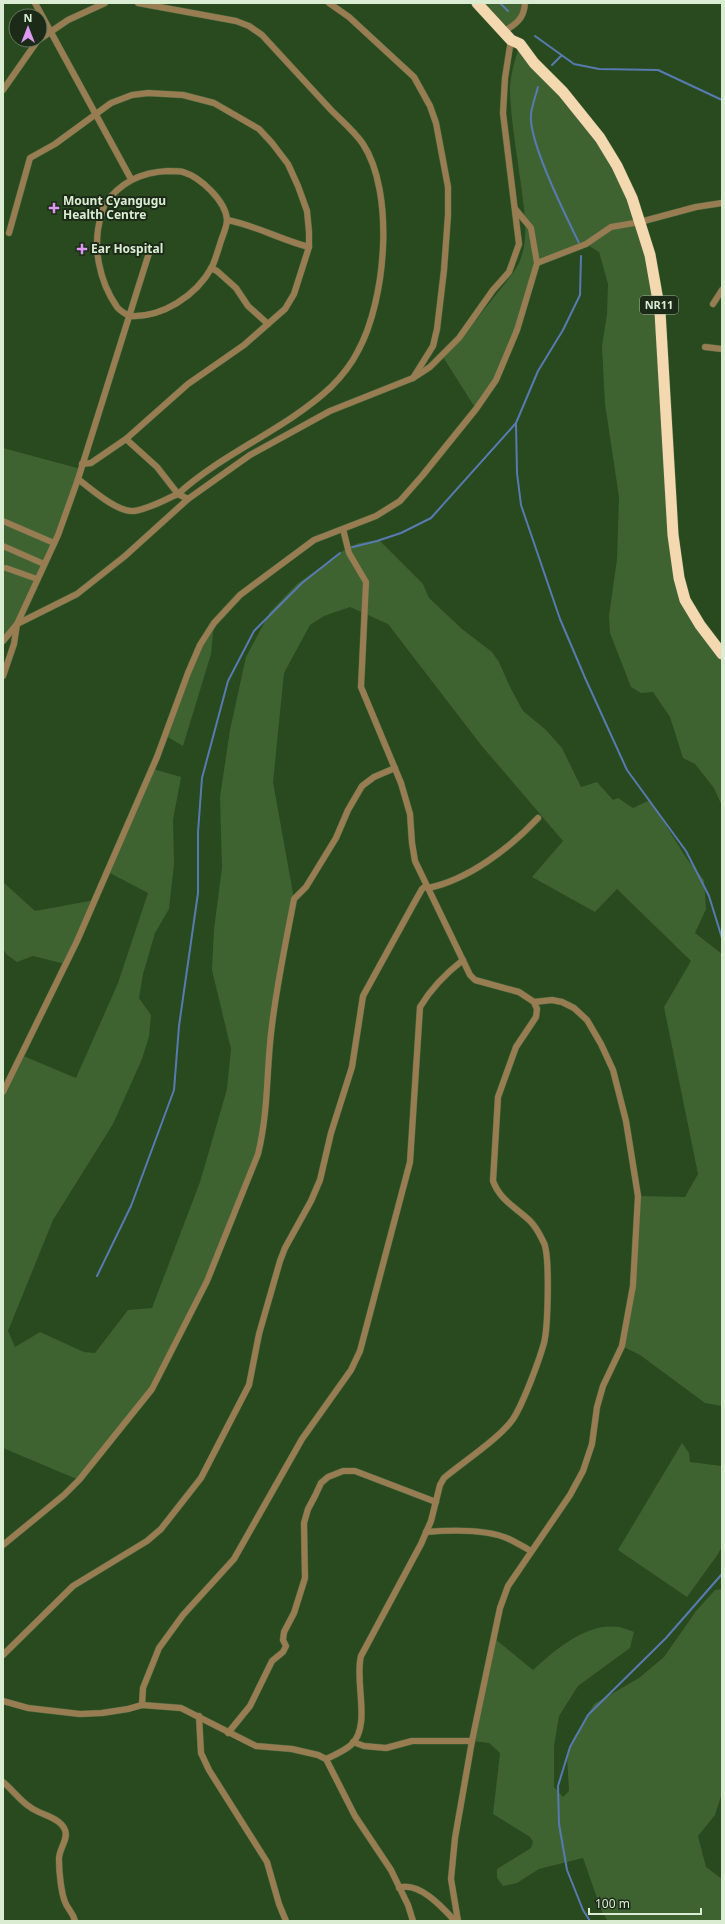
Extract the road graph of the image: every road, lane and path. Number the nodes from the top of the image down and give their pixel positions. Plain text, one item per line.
1 (35, 3) edge
2 (105, 3) edge
3 (138, 3) edge
4 (329, 3) edge
5 (477, 3) edge
6 (525, 3) edge
7 (51, 32) junction
8 (48, 34) edge
9 (507, 36) junction
10 (33, 48) edge
11 (3, 90) edge
12 (95, 114) junction
13 (131, 179) junction
14 (722, 203) edge
15 (516, 210) junction
16 (227, 220) junction
17 (640, 222) junction
18 (9, 233) dead end
19 (309, 247) junction
20 (149, 253) dead end
21 (537, 263) junction
22 (211, 268) junction
23 (722, 290) edge
24 (713, 304) dead end
25 (130, 316) junction
26 (268, 324) junction
27 (705, 346) dead end
28 (722, 349) edge
29 (413, 378) junction
30 (126, 439) junction
31 (82, 464) junction
32 (78, 479) junction
33 (178, 494) junction
34 (188, 499) junction
35 (3, 521) edge
36 (343, 530) junction
37 (54, 543) junction
38 (3, 546) edge
39 (44, 564) junction
40 (4, 569) edge
41 (37, 579) junction
42 (17, 624) junction
43 (3, 641) edge
44 (722, 654) edge
45 (3, 676) edge
46 (395, 768) junction
47 (538, 818) dead end
48 (427, 887) junction
49 (463, 960) junction
50 (534, 1002) junction
51 (3, 1092) edge
52 (436, 1502) junction
53 (426, 1532) junction
54 (3, 1545) edge
55 (531, 1551) junction
56 (3, 1655) edge
57 (3, 1701) edge
58 (142, 1705) junction
59 (199, 1716) junction
60 (228, 1732) junction
61 (472, 1741) junction
62 (353, 1742) junction
63 (326, 1759) junction
64 (3, 1782) edge
65 (399, 1888) junction
66 (75, 1921) edge
67 (286, 1921) edge
68 (414, 1921) edge
69 (457, 1921) edge

1 - 7 street
2 - 7 street
3 - 33 street
4 - 29 street
5 - 9 highway, NR11
6 - 9 street
7 - 8 street
7 - 12 street
9 - 15 street
9 - 17 highway, NR11
10 - 11 street
12 - 13 street
12 - 18 street
12 - 19 street
13 - 16 street
13 - 25 street
14 - 17 street
15 - 21 street
15 - 29 street
16 - 19 street
16 - 22 street
17 - 21 street
17 - 44 highway, NR11
19 - 26 street
20 - 25 street
21 - 36 street
22 - 25 street
22 - 26 street
23 - 24 street
25 - 31 street
26 - 30 street
27 - 28 street
29 - 34 street
30 - 31 street
30 - 33 street
31 - 32 street
32 - 33 street
32 - 37 street
33 - 34 street
34 - 42 street
35 - 37 street
36 - 46 street
36 - 51 street
37 - 39 street
38 - 39 street
39 - 41 street
40 - 41 street
41 - 42 street
42 - 43 street
42 - 45 street
46 - 48 street
46 - 54 street
47 - 48 street
48 - 49 street
48 - 56 street
49 - 50 street
49 - 58 street
50 - 52 street
50 - 55 street
52 - 53 street
52 - 60 street
53 - 55 street
53 - 62 street
55 - 61 street
57 - 58 street
58 - 59 street
59 - 60 street
59 - 67 street
60 - 63 street
61 - 62 street
61 - 69 street
62 - 63 street
63 - 65 street
64 - 66 street
65 - 68 street
65 - 69 street

